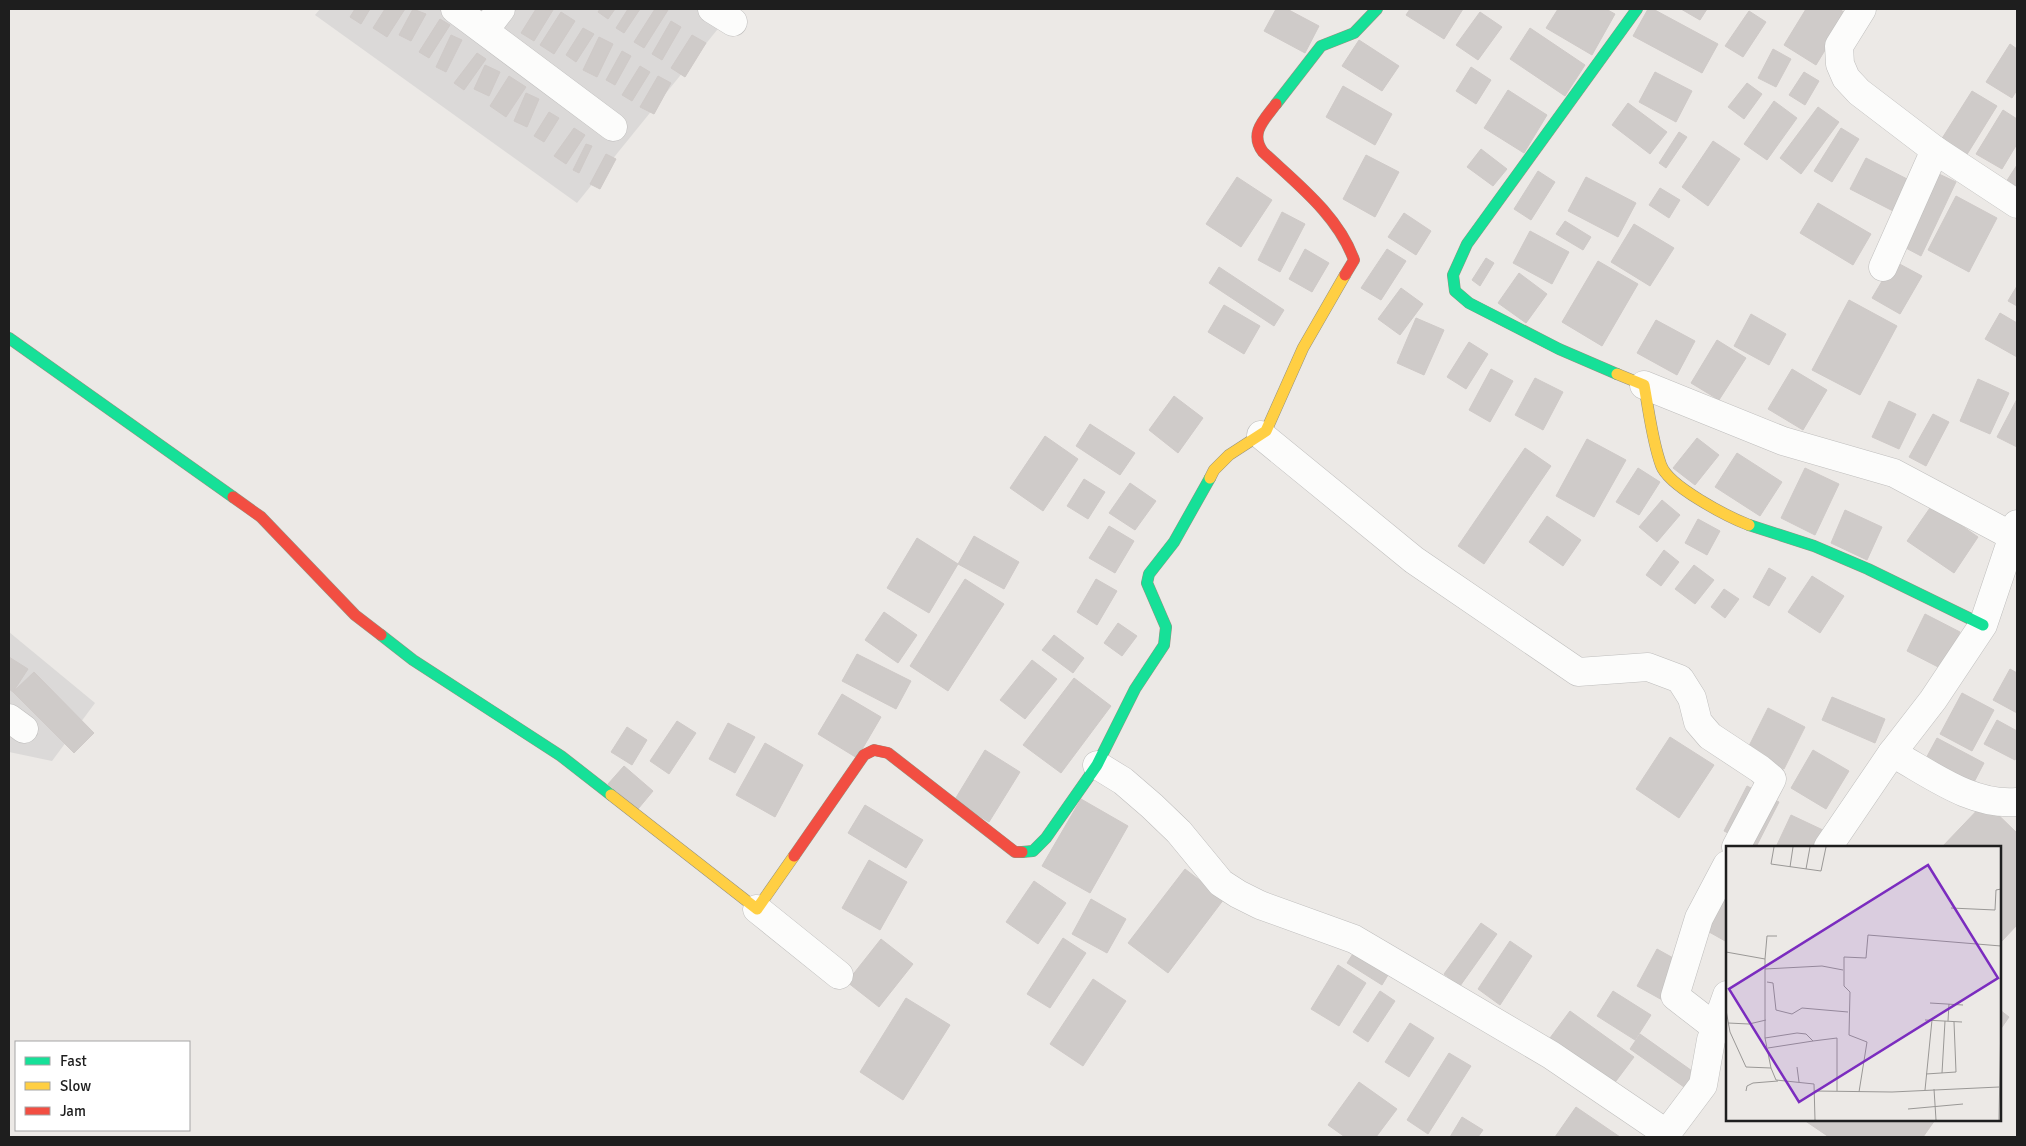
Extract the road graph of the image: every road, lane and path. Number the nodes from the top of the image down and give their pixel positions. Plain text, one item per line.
1 (455, 9) edge
2 (1378, 9) edge
3 (1637, 9) edge
4 (1860, 10) edge
5 (493, 20) edge
6 (613, 127) dead end
7 (1936, 150) junction
8 (2017, 204) edge
9 (1883, 267) dead end
10 (9, 338) edge
11 (1644, 385) junction
12 (1261, 435) junction
13 (2015, 530) edge
14 (1982, 625) junction
15 (1892, 753) junction
16 (1097, 765) junction
17 (2017, 802) edge
18 (1737, 846) edge
19 (1829, 846) edge
20 (1726, 867) edge
21 (757, 908) junction
22 (839, 975) dead end
23 (1726, 998) edge
24 (1715, 1027) junction
25 (1665, 1135) edge

1 - 5 street
2 - 12 street
3 - 11 street
4 - 7 street
5 - 6 street
7 - 8 street
7 - 9 street
10 - 21 street
11 - 13 street
11 - 14 street
12 - 16 street
12 - 18 street
13 - 14 street
14 - 15 street
15 - 17 street
15 - 19 street
16 - 21 street
16 - 25 street
20 - 24 street
21 - 22 street
23 - 24 street
24 - 25 street

